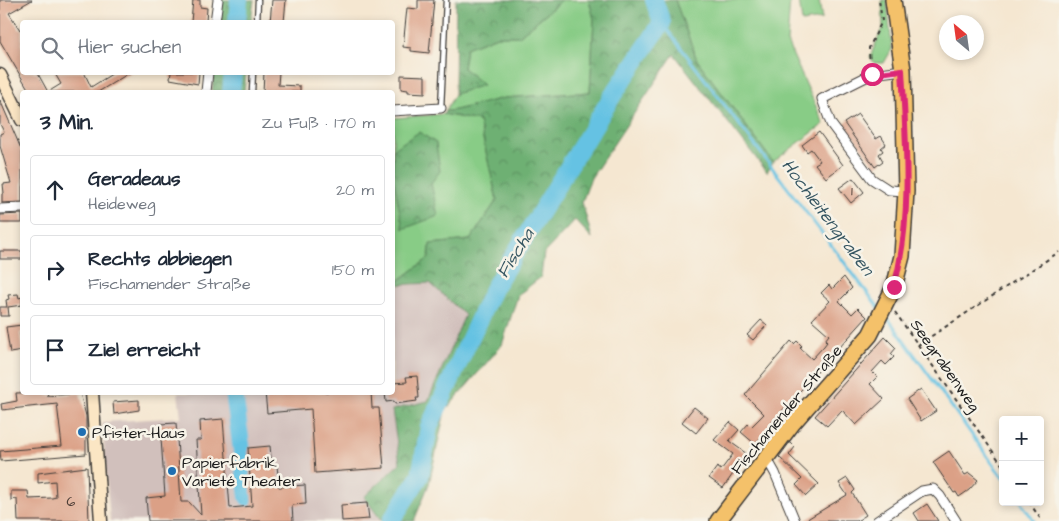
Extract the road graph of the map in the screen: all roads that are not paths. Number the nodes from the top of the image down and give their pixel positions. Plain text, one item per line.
1 (218, 0) edge
2 (258, 0) edge
3 (446, 0) edge
4 (893, 0) edge
5 (215, 20) edge
6 (257, 20) edge
7 (902, 70) junction
8 (0, 75) edge
9 (208, 75) edge
10 (253, 75) edge
11 (206, 90) edge
12 (252, 90) edge
13 (441, 108) joint
14 (395, 111) edge
15 (20, 116) edge
16 (906, 191) junction
17 (20, 208) edge
18 (0, 209) edge
19 (92, 395) edge
20 (766, 457) junction
21 (101, 521) edge
22 (718, 521) edge
23 (795, 521) edge
24 (877, 521) edge
25 (956, 521) edge

1 - 5 street
2 - 6 lane
3 - 13 lane
4 - 7 main road, Fischamender Straße
7 - 16 main road, Fischamender Straße
7 - 16 street
8 - 15 main road
9 - 11 street
10 - 12 lane
13 - 14 street
16 - 20 main road, Fischamender Straße
17 - 18 street
19 - 21 main road
20 - 22 main road, Fischamender Straße
20 - 23 street
24 - 25 street

